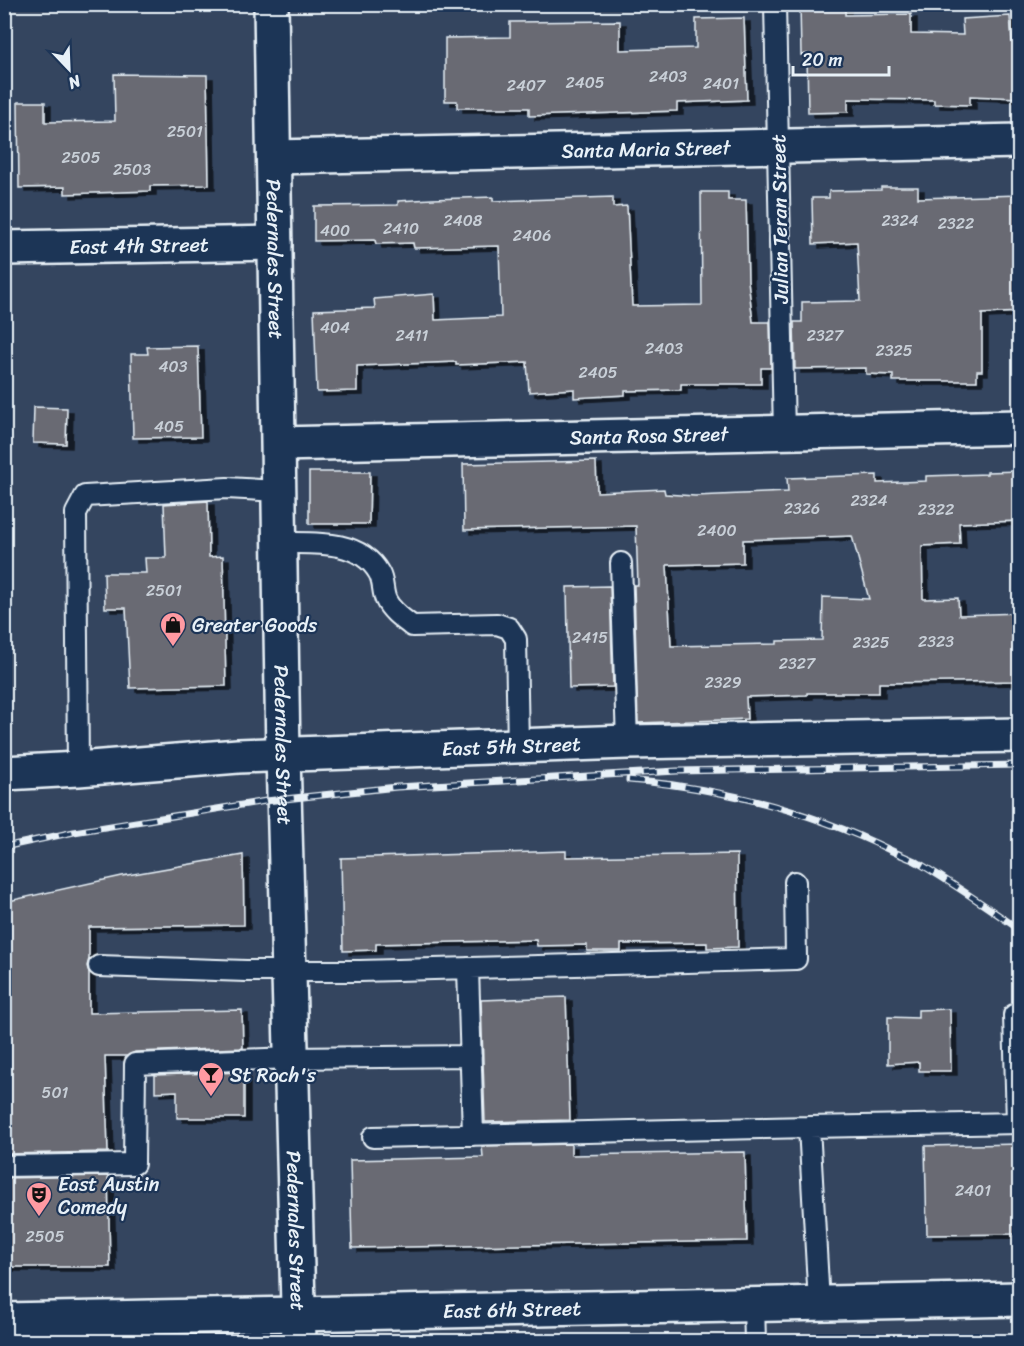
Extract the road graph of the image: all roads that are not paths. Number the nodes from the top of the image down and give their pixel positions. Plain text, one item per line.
1 (271, 4) edge
2 (775, 4) edge
3 (1020, 141) edge
4 (779, 146) junction
5 (273, 157) junction
6 (275, 243) junction
7 (4, 248) edge
8 (1020, 427) edge
9 (784, 434) junction
10 (279, 444) junction
11 (279, 491) junction
12 (280, 543) junction
13 (621, 563) dead end
14 (1020, 735) edge
15 (627, 742) junction
16 (518, 746) junction
17 (283, 754) junction
18 (78, 769) junction
19 (4, 773) edge
20 (795, 882) dead end
21 (99, 966) dead end
22 (468, 968) junction
23 (288, 971) junction
24 (1014, 1015) dead end
25 (471, 1056) junction
26 (291, 1058) junction
27 (1018, 1123) edge
28 (809, 1128) junction
29 (473, 1135) junction
30 (373, 1137) dead end
31 (4, 1166) edge
32 (1020, 1299) edge
33 (754, 1304) junction
34 (819, 1304) junction
35 (4, 1320) edge
36 (299, 1328) edge
37 (755, 1341) edge

1 - 5 street, Pedernales Street
2 - 4 lane, Julian Teran Street
3 - 4 street, Santa Maria Street
4 - 5 street, Santa Maria Street
4 - 9 lane, Julian Teran Street
5 - 6 street, Pedernales Street
6 - 7 street, East 4th Street
6 - 10 street, Pedernales Street
8 - 9 street, Santa Rosa Street
9 - 10 street, Santa Rosa Street
10 - 11 street, Pedernales Street
11 - 12 street, Pedernales Street
11 - 18 lane
12 - 16 lane
12 - 17 street, Pedernales Street
13 - 15 lane
14 - 15 street, East 5th Street
15 - 16 street, East 5th Street
16 - 17 street, East 5th Street
17 - 18 street, East 5th Street
17 - 23 street, Pedernales Street
18 - 19 street, East 5th Street
20 - 22 lane
21 - 23 lane
22 - 23 lane
22 - 25 lane
23 - 26 street, Pedernales Street
24 - 27 lane
25 - 26 lane
25 - 29 lane
26 - 31 lane
26 - 36 street, Pedernales Street
27 - 28 lane
28 - 29 lane
28 - 34 lane
29 - 30 lane
32 - 34 street, East 6th Street
33 - 34 street, East 6th Street
33 - 36 street, East 6th Street
33 - 37 lane
35 - 36 street, East 6th Street

